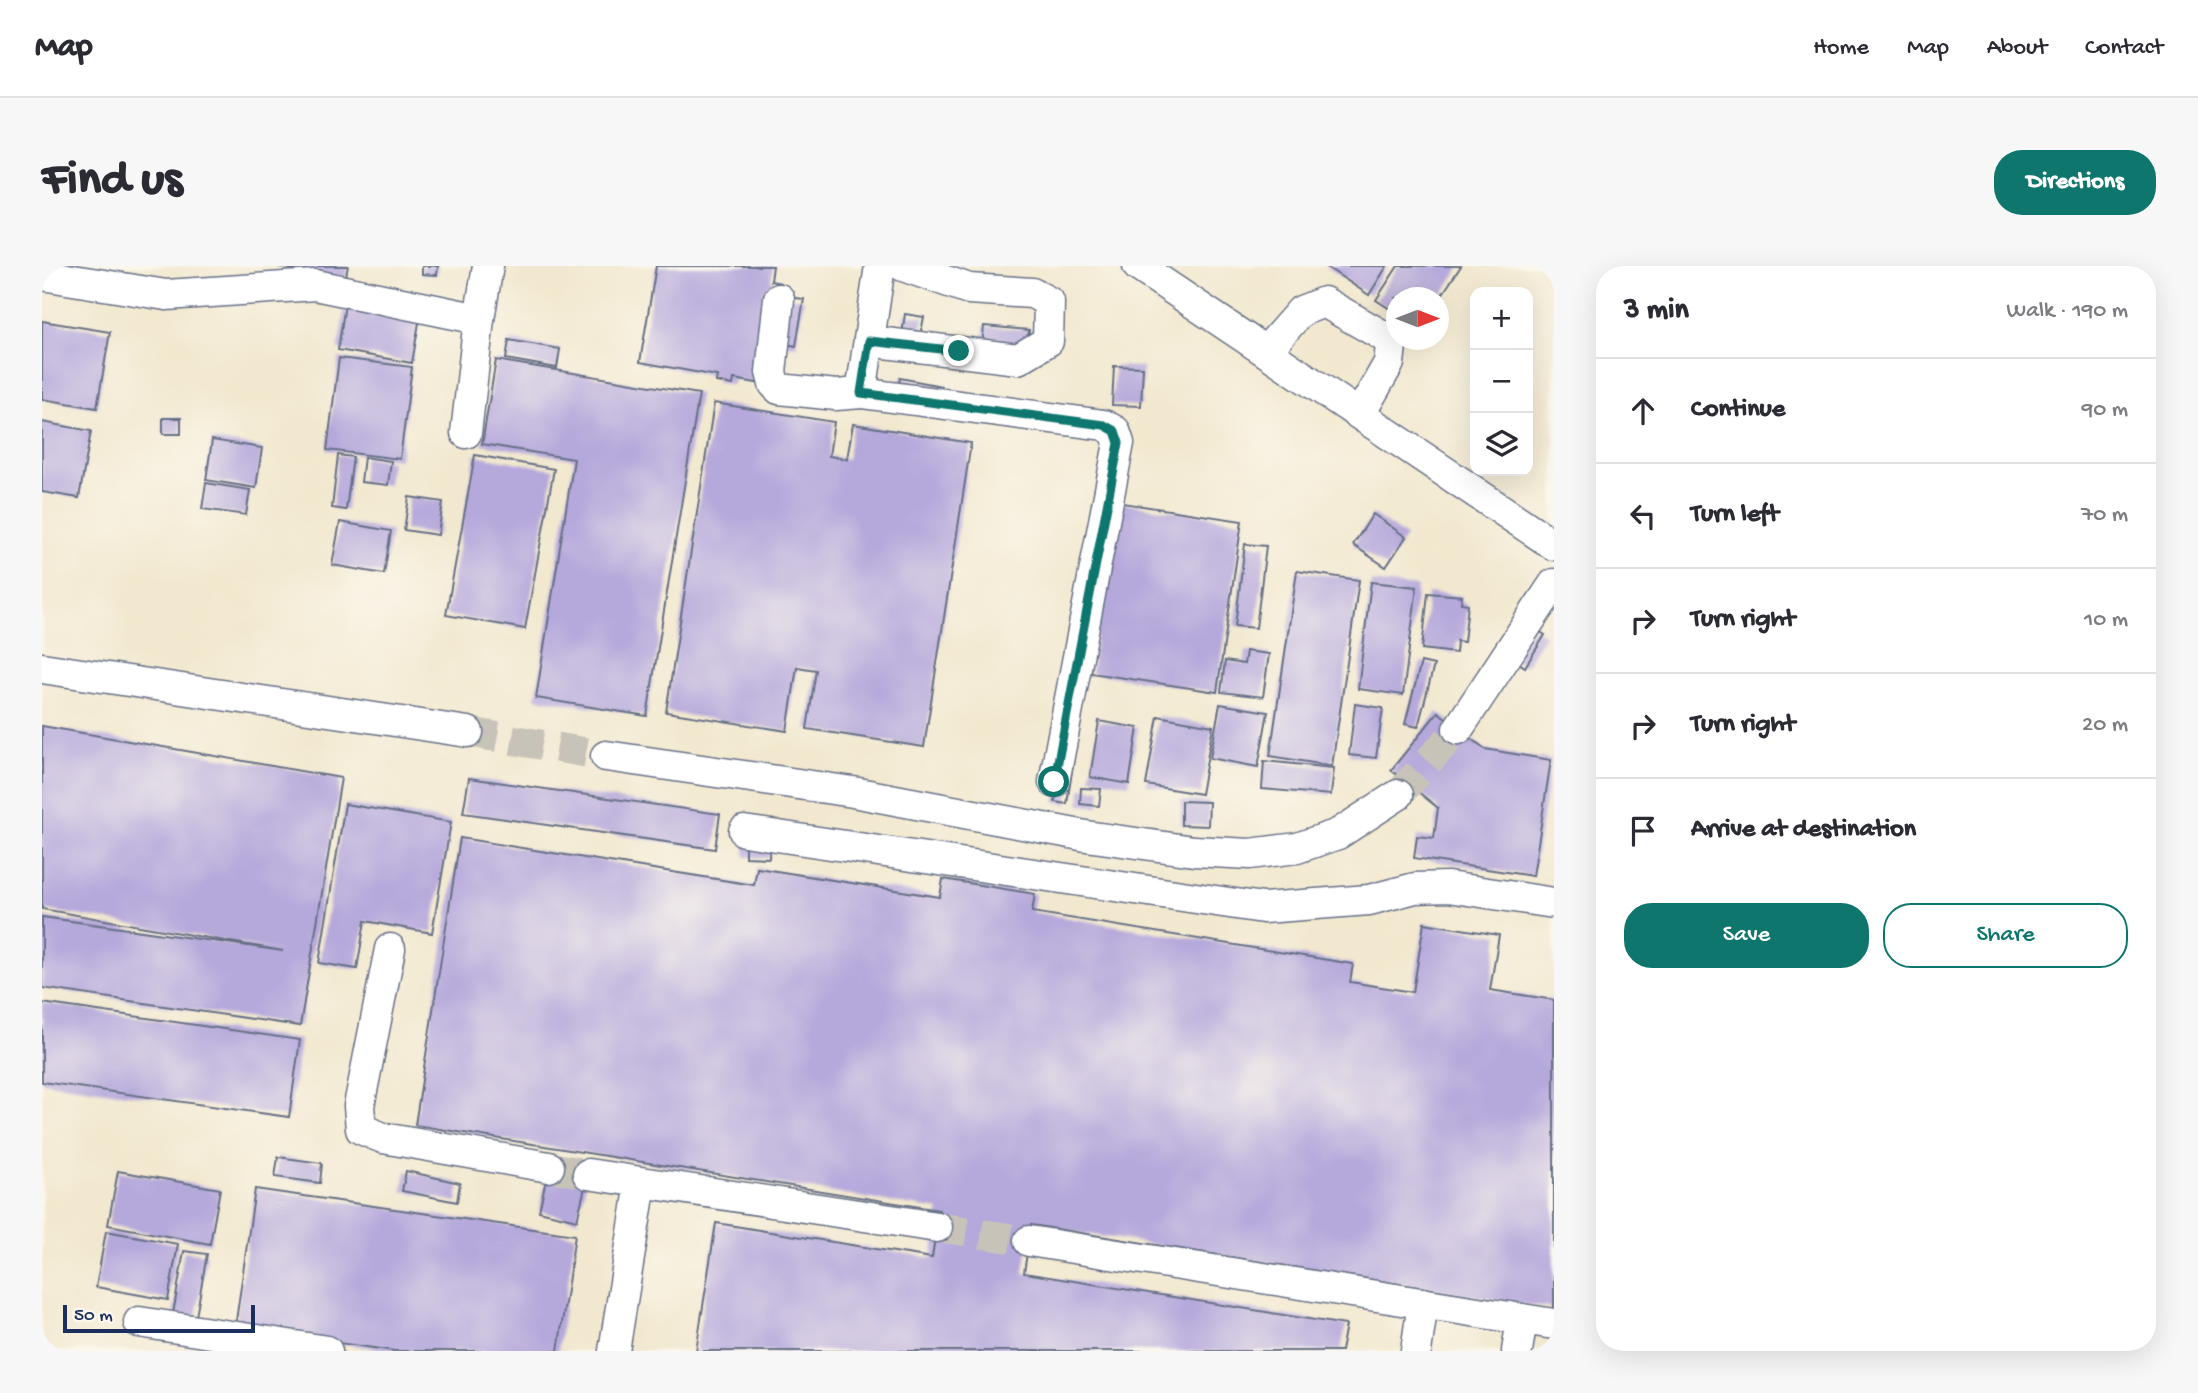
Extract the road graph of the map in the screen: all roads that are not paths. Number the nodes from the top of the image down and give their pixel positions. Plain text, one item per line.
1 (488, 266) edge
2 (880, 266) edge
3 (903, 266) edge
4 (1138, 266) edge
5 (42, 275) edge
6 (779, 299) dead end
7 (479, 319) junction
8 (869, 341) junction
9 (1266, 351) junction
10 (861, 393) junction
11 (1360, 414) junction
12 (466, 433) dead end
13 (1554, 545) edge
14 (1554, 583) edge
15 (42, 667) edge
16 (1458, 729) tunnel mouth
17 (468, 732) tunnel mouth
18 (606, 757) tunnel mouth
19 (1054, 782) dead end
20 (1398, 795) tunnel mouth
21 (744, 831) dead end
22 (1554, 903) edge
23 (390, 949) dead end
24 (549, 1167) tunnel mouth
25 (589, 1174) tunnel mouth
26 (641, 1183) junction
27 (937, 1227) tunnel mouth
28 (1029, 1241) tunnel mouth
29 (1423, 1303) junction
30 (1522, 1319) junction
31 (139, 1322) dead end
32 (1554, 1324) edge
33 (327, 1351) edge
34 (614, 1351) edge
35 (1416, 1351) edge
36 (1517, 1351) edge

1 - 7 lane
2 - 8 lane
3 - 8 lane
4 - 9 lane
5 - 7 lane
6 - 10 lane
7 - 12 lane
8 - 10 lane
9 - 11 lane
9 - 11 lane
10 - 19 lane
11 - 13 lane
14 - 16 lane
15 - 17 lane
18 - 20 lane
21 - 22 lane
23 - 24 lane
25 - 26 lane
26 - 27 lane
26 - 34 lane
28 - 29 lane
29 - 30 lane
29 - 35 lane
30 - 32 lane
30 - 36 lane
31 - 33 lane

